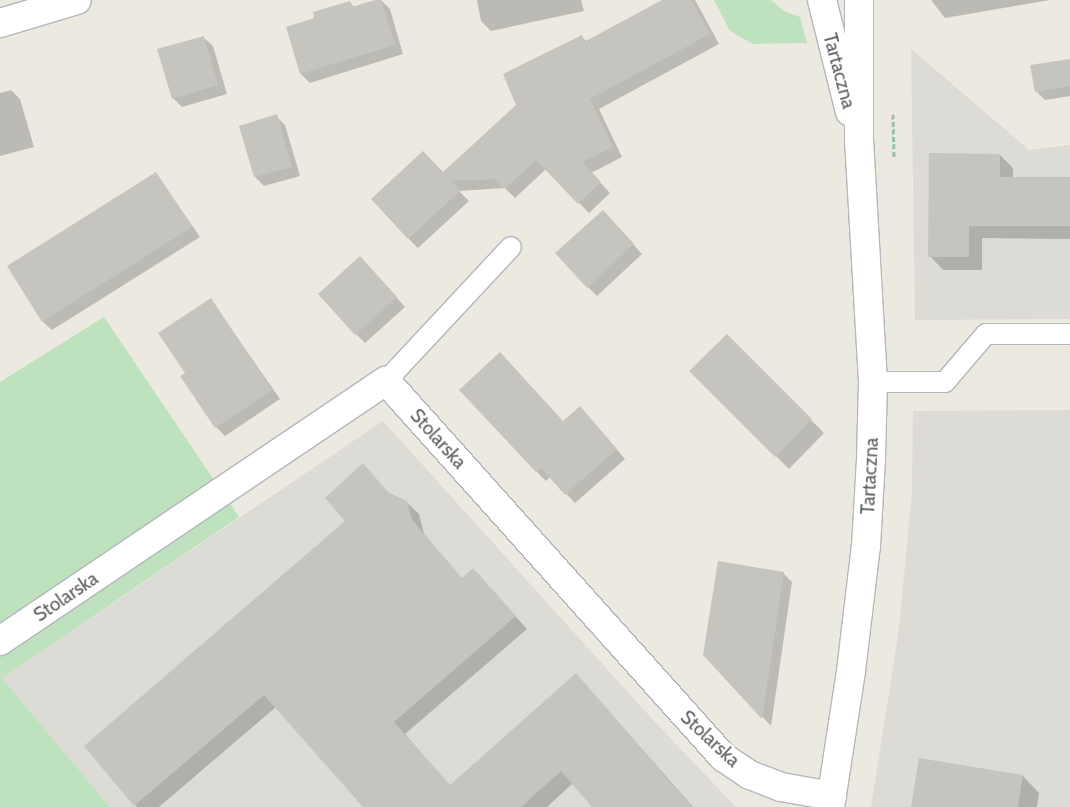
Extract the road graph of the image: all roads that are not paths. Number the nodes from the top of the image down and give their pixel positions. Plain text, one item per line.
1 (77, 0) edge
2 (822, 0) edge
3 (859, 0) edge
4 (0, 23) edge
5 (859, 142) junction
6 (511, 247) dead end
7 (1070, 334) edge
8 (386, 380) junction
9 (873, 382) junction
10 (0, 641) edge
11 (831, 801) edge

1 - 4 street
2 - 5 street, Tartaczna
3 - 5 street, Tartaczna
5 - 9 street, Tartaczna
6 - 8 lane
7 - 9 lane
8 - 10 street, Stolarska
8 - 11 street, Stolarska
9 - 11 street, Tartaczna

